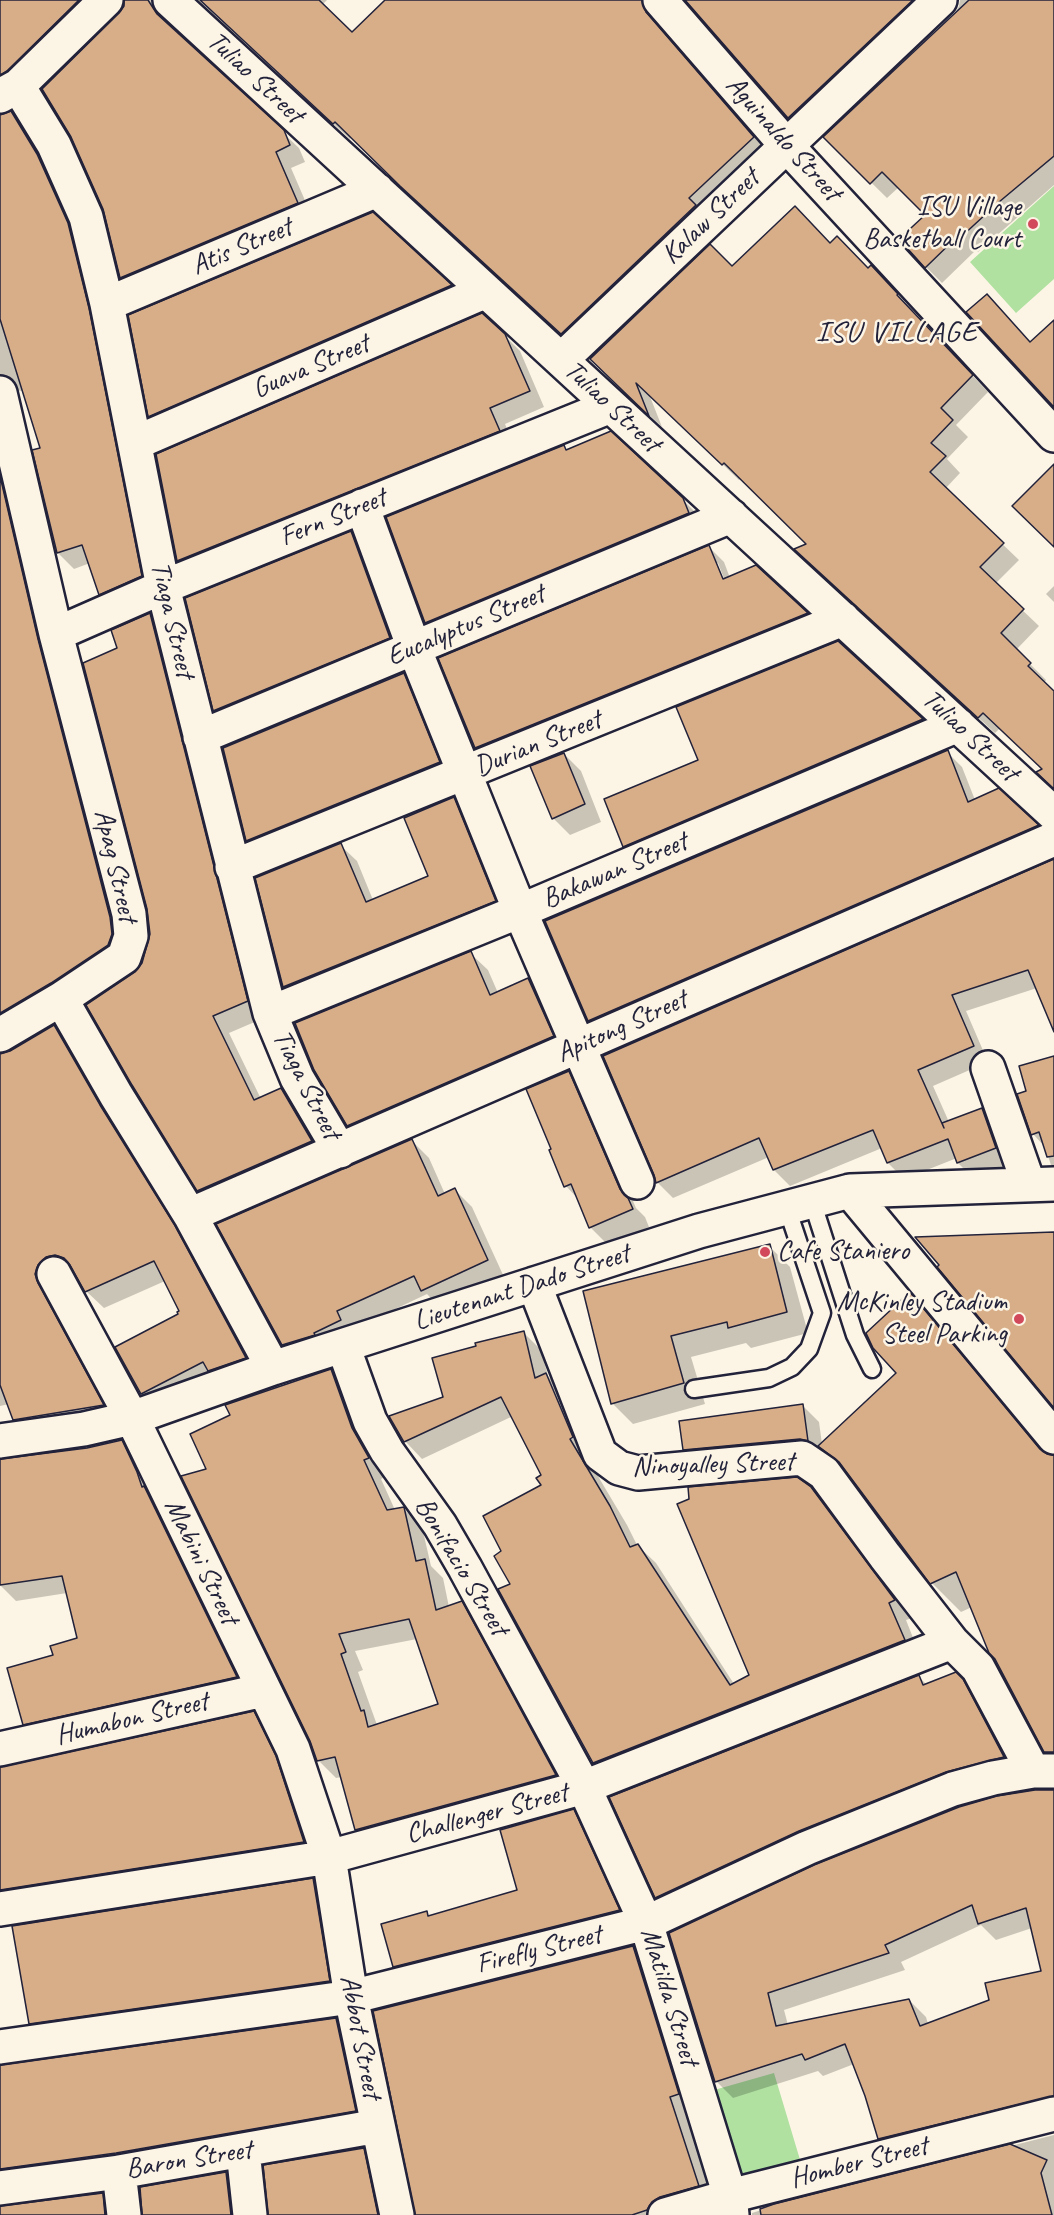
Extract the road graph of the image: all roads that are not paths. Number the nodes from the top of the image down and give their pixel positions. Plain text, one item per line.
1 (106, 0) edge
2 (170, 0) edge
3 (660, 0) edge
4 (940, 0) edge
5 (9, 91) edge
6 (786, 145) junction
7 (377, 190) junction
8 (486, 291) junction
9 (107, 303) junction
10 (561, 360) junction
11 (0, 393) edge
12 (611, 406) junction
13 (1054, 435) edge
14 (6, 443) edge
15 (135, 443) junction
16 (362, 506) junction
17 (731, 516) junction
18 (163, 587) junction
19 (843, 620) junction
20 (56, 634) junction
21 (414, 648) junction
22 (958, 725) junction
23 (200, 737) junction
24 (465, 774) junction
25 (1054, 814) edge
26 (1054, 839) edge
27 (232, 867) junction
28 (520, 911) junction
29 (61, 999) junction
30 (270, 1013) junction
31 (0, 1035) edge
32 (577, 1046) junction
33 (988, 1068) dead end
34 (340, 1151) junction
35 (637, 1182) dead end
36 (1041, 1184) edge
37 (850, 1191) junction
38 (799, 1205) junction
39 (190, 1215) junction
40 (54, 1274) dead end
41 (534, 1284) junction
42 (343, 1346) junction
43 (273, 1368) junction
44 (872, 1369) dead end
45 (694, 1389) dead end
46 (132, 1418) junction
47 (1054, 1437) edge
48 (0, 1441) edge
49 (952, 1642) junction
50 (264, 1690) junction
51 (0, 1749) edge
52 (1044, 1771) edge
53 (584, 1787) junction
54 (329, 1857) junction
55 (0, 1909) edge
56 (646, 1923) junction
57 (351, 1997) junction
58 (0, 2047) edge
59 (1054, 2114) edge
60 (378, 2126) junction
61 (243, 2151) junction
62 (119, 2172) junction
63 (0, 2188) edge
64 (731, 2206) edge
65 (124, 2215) edge
66 (250, 2215) edge
67 (397, 2215) edge
68 (665, 2215) edge

1 - 5 street
2 - 7 street, Tuliao Street
3 - 6 street, Aguinaldo Street
4 - 6 street, Kalaw Street
5 - 9 street, Tiaga Street
6 - 10 street, Kalaw Street
6 - 13 street, Aguinaldo Street
7 - 8 street, Tuliao Street
7 - 9 street, Atis Street
8 - 10 street, Tuliao Street
8 - 15 street, Guava Street
9 - 15 street, Tiaga Street
10 - 12 street, Tuliao Street
11 - 14 street, Apag Street
12 - 16 street, Fern Street
12 - 17 street, Tuliao Street
14 - 20 street, Apag Street
15 - 18 street, Tiaga Street
16 - 18 street, Fern Street
16 - 21 street
17 - 19 street, Tuliao Street
17 - 21 street, Eucalyptus Street
18 - 20 street, Fern Street
18 - 23 street, Tiaga Street
19 - 22 street, Tuliao Street
19 - 24 street, Durian Street
20 - 29 street, Apag Street
21 - 23 street, Eucalyptus Street
21 - 24 street
22 - 25 street, Tuliao Street
22 - 28 street, Bakawan Street
23 - 27 street, Tiaga Street
24 - 27 street, Durian Street
24 - 28 street
26 - 32 street, Apitong Street
27 - 30 street, Tiaga Street
28 - 30 street, Bakawan Street
28 - 32 street
29 - 31 street, Apag Street
29 - 39 street
30 - 34 street, Tiaga Street
32 - 34 street, Apitong Street
32 - 35 street
33 - 36 street
34 - 39 street, Apitong Street
36 - 37 street, Lieutenant Dado Street
37 - 38 street, Lieutenant Dado Street
37 - 47 street
38 - 41 street, Lieutenant Dado Street
38 - 44 lane
38 - 45 lane
39 - 43 street
40 - 46 street, Mabini Street
41 - 42 street, Lieutenant Dado Street
41 - 49 street, Ninoyalley Street
42 - 43 street, Lieutenant Dado Street
42 - 53 street, Bonifacio Street
43 - 46 street, Lieutenant Dado Street
46 - 48 street, Lieutenant Dado Street
46 - 50 street, Mabini Street
49 - 52 street, Ninoyalley Street
49 - 53 street, Challenger Street
50 - 51 street, Humabon Street
50 - 54 street, Mabini Street
52 - 56 street, Firefly Street
53 - 54 street, Challenger Street
53 - 56 street, Matilda Street
54 - 55 street, Challenger Street
54 - 57 street, Abbot Street
56 - 57 street, Firefly Street
56 - 64 street, Matilda Street
57 - 58 street, Firefly Street
57 - 60 street, Abbot Street
59 - 64 street, Homber Street
60 - 61 street, Baron Street
60 - 67 street, Abbot Street
61 - 62 street, Baron Street
61 - 66 street
62 - 63 street, Baron Street
62 - 65 street
64 - 68 street, Homber Street

